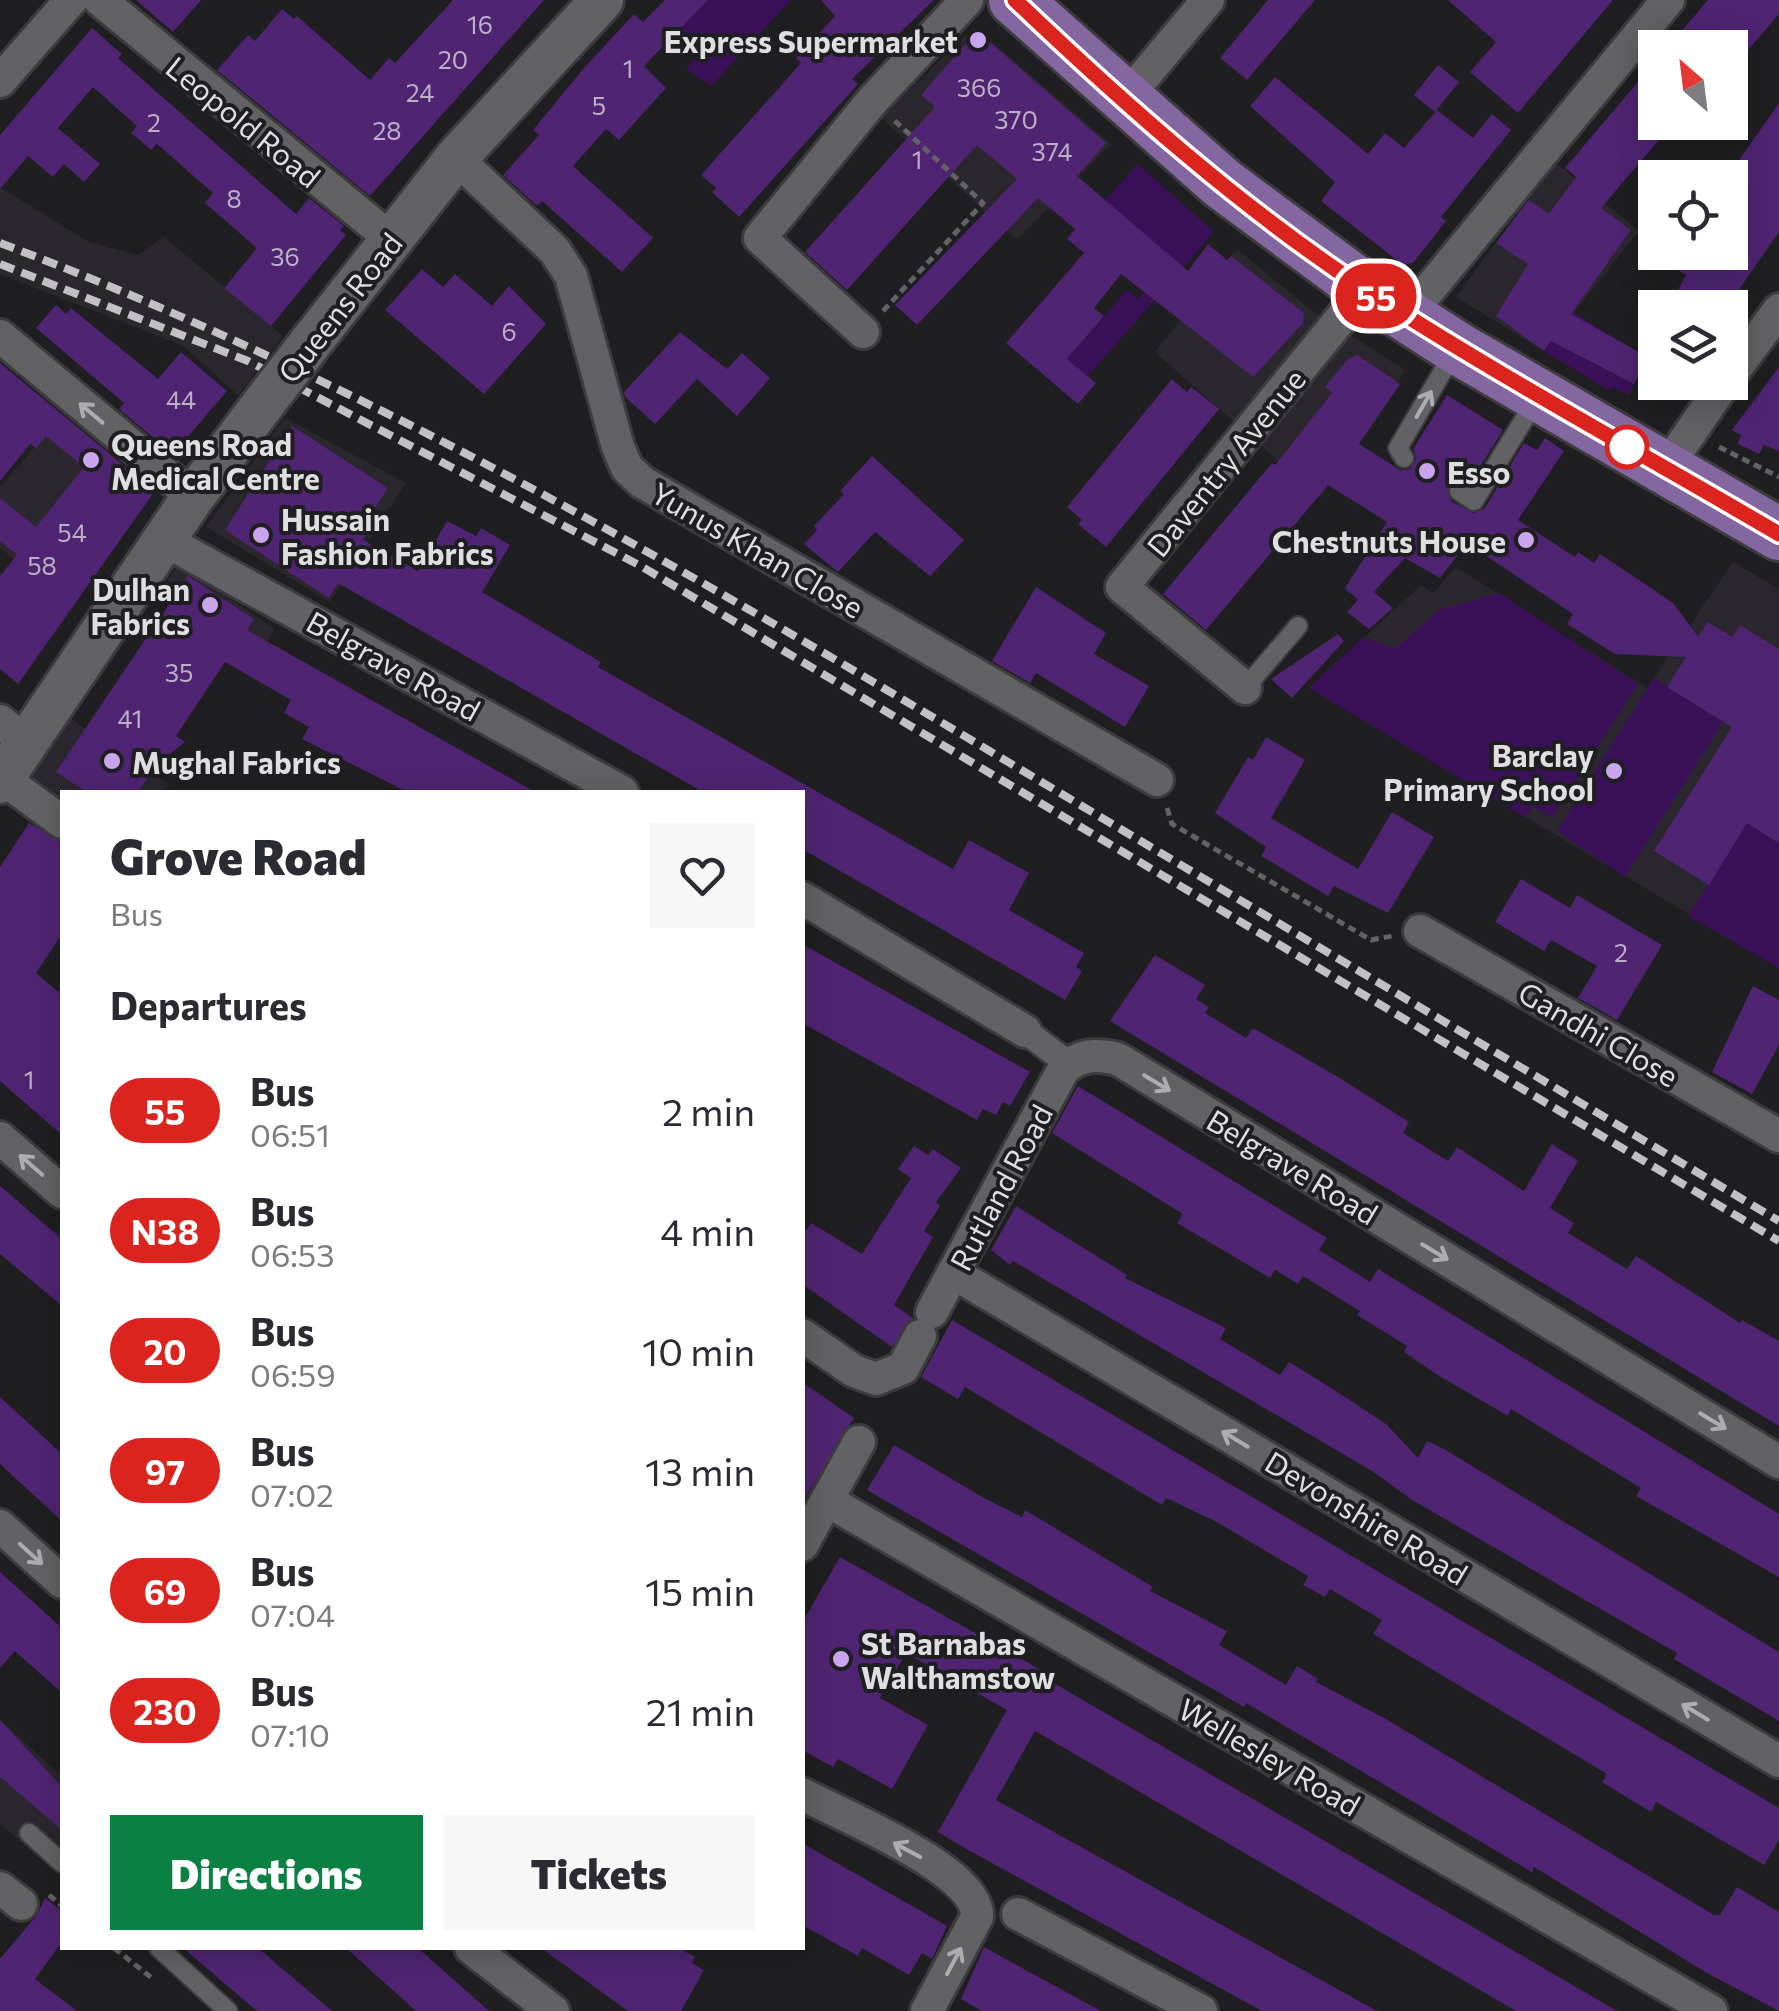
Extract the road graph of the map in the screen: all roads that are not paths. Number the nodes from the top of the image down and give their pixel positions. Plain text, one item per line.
1 (71, 0) edge
2 (100, 0) edge
3 (602, 0) edge
4 (967, 0) edge
5 (1015, 0) edge
6 (1208, 0) edge
7 (1668, 0) edge
8 (0, 81) edge
9 (1124, 100) junction
10 (456, 158) junction
11 (390, 239) junction
12 (1386, 302) junction
13 (1779, 310) edge
14 (863, 332) road end
15 (0, 336) edge
16 (1457, 348) junction
17 (1748, 352) edge
18 (1539, 395) junction
19 (1713, 400) edge
20 (1678, 450) junction
21 (1404, 458) dead end
22 (1458, 491) dead end
23 (193, 497) junction
24 (1779, 534) edge
25 (164, 540) junction
26 (1298, 626) dead end
27 (1246, 688) joint
28 (12, 731) edge
29 (1, 780) edge
30 (1157, 780) road end
31 (618, 790) edge
32 (60, 821) edge
33 (805, 900) edge
34 (1420, 931) road end
35 (1024, 1032) joint
36 (1069, 1064) junction
37 (1779, 1136) edge
38 (0, 1138) edge
39 (60, 1190) edge
40 (956, 1274) junction
41 (805, 1337) edge
42 (859, 1442) dead end
43 (1779, 1462) edge
44 (828, 1500) junction
45 (0, 1526) edge
46 (805, 1540) edge
47 (60, 1580) edge
48 (1779, 1761) edge
49 (805, 1796) edge
50 (29, 1833) dead end
51 (60, 1861) edge
52 (1018, 1914) dead end
53 (161, 1950) edge
54 (473, 1950) edge
55 (546, 2009) edge
56 (228, 2011) edge
57 (927, 2011) edge
58 (1202, 2011) edge
59 (1711, 2011) edge

1 - 8 street
2 - 11 street, Leopold Road
3 - 10 street, Queens Road
4 - 14 street
5 - 9 main road
6 - 9 street
7 - 12 street, Daventry Avenue
9 - 12 main road
10 - 11 street, Queens Road
10 - 30 street, Yunus Khan Close
11 - 23 street, Queens Road, bridge
12 - 16 main road
12 - 27 street, Daventry Avenue
13 - 17 street
23 -> 15 street
16 - 18 main road
21 -> 16 lane
18 - 20 main road
18 - 22 lane
19 - 20 street
20 - 24 main road
23 - 25 street, Queens Road
25 - 28 street, Queens Road
25 - 31 street, Belgrave Road
26 - 27 lane
28 - 29 street, Queens Road
29 - 32 street
33 - 35 street
34 - 37 street, Gandhi Close
35 - 36 street
36 - 40 street, Rutland Road
36 -> 43 street, Belgrave Road
39 -> 38 street
40 - 41 street, Rutland Road
48 -> 40 street, Devonshire Road
42 - 44 street
44 - 46 street
44 - 59 street, Wellesley Road
45 -> 47 street
57 -> 49 street
50 - 51 lane
52 - 58 street
53 - 56 lane
54 - 55 street

